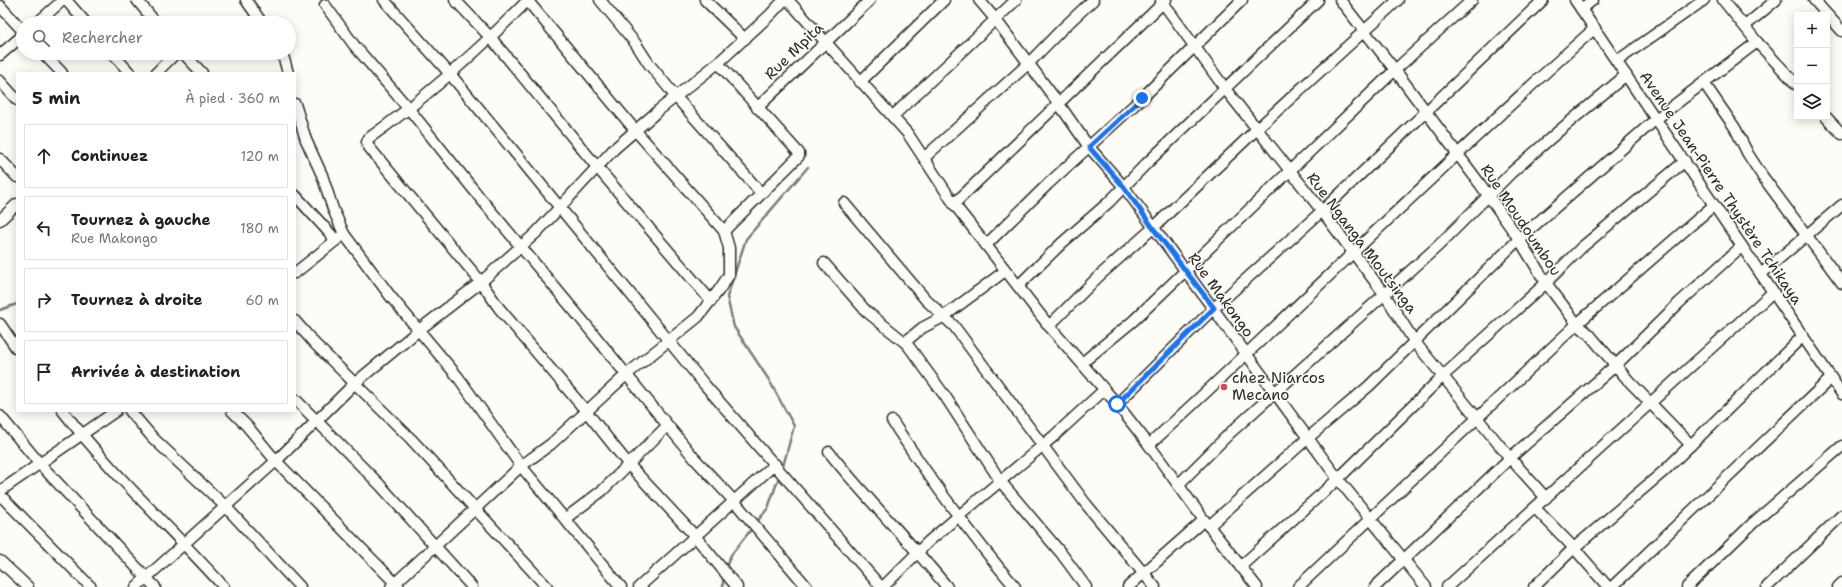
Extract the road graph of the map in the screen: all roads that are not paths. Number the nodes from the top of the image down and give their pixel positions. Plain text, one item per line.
1 (63, 0) edge
2 (66, 0) edge
3 (137, 0) edge
4 (246, 0) edge
5 (384, 0) edge
6 (455, 0) edge
7 (528, 0) edge
8 (600, 0) edge
9 (705, 0) edge
10 (784, 0) edge
11 (788, 0) edge
12 (870, 0) edge
13 (944, 0) edge
14 (979, 0) edge
15 (1016, 0) edge
16 (1093, 0) edge
17 (1242, 0) edge
18 (1318, 0) edge
19 (1340, 0) edge
20 (1398, 0) edge
21 (1472, 0) edge
22 (1543, 0) edge
23 (1575, 0) edge
24 (1593, 0) edge
25 (1704, 0) edge
26 (1723, 0) edge
27 (1776, 0) edge
28 (1814, 0) edge
29 (1163, 1) edge
30 (325, 5) dead end
31 (0, 6) edge
32 (1581, 9) junction
33 (45, 16) edge
34 (80, 16) edge
35 (150, 16) edge
36 (257, 16) edge
37 (996, 20) junction
38 (16, 23) edge
39 (1745, 26) junction
40 (1595, 28) junction
41 (1364, 31) junction
42 (1842, 31) edge
43 (491, 38) junction
44 (745, 38) junction
45 (16, 41) edge
46 (1757, 42) junction
47 (825, 43) junction
48 (1194, 46) junction
49 (0, 55) edge
50 (50, 60) edge
51 (118, 60) edge
52 (169, 60) edge
53 (189, 60) edge
54 (283, 60) edge
55 (1617, 61) junction
56 (718, 63) junction
57 (1028, 64) junction
58 (1395, 70) junction
59 (61, 72) edge
60 (129, 72) edge
61 (157, 72) edge
62 (201, 72) edge
63 (288, 72) edge
64 (450, 74) junction
65 (1626, 75) junction
66 (0, 81) edge
67 (860, 82) junction
68 (1704, 83) junction
69 (1796, 84) edge
70 (1226, 90) junction
71 (676, 97) junction
72 (16, 99) edge
73 (1059, 104) junction
74 (296, 107) edge
75 (757, 108) junction
76 (409, 109) junction
77 (1425, 112) junction
78 (893, 116) junction
79 (1656, 119) junction
80 (1829, 120) edge
81 (1258, 129) junction
82 (635, 130) junction
83 (1842, 134) edge
84 (1089, 147) junction
85 (1458, 154) junction
86 (925, 157) junction
87 (0, 159) edge
88 (1685, 161) junction
89 (597, 167) junction
90 (1289, 171) junction
91 (16, 176) edge
92 (1124, 187) junction
93 (761, 193) junction
94 (296, 196) edge
95 (1489, 197) junction
96 (844, 203) dead end
97 (954, 204) junction
98 (1842, 204) edge
99 (16, 205) edge
100 (1714, 205) junction
101 (559, 207) junction
102 (1322, 211) junction
103 (0, 220) edge
104 (1153, 228) junction
105 (724, 231) junction
106 (1806, 235) junction
107 (340, 237) junction
108 (1519, 239) junction
109 (986, 245) junction
110 (1742, 246) junction
111 (520, 247) junction
112 (1353, 253) junction
113 (824, 263) dead end
114 (1185, 270) junction
115 (1005, 271) junction
116 (296, 272) edge
117 (1761, 274) junction
118 (481, 282) junction
119 (1546, 283) junction
120 (1842, 284) edge
121 (1018, 286) junction
122 (1773, 292) junction
123 (1385, 295) junction
124 (711, 301) junction
125 (1214, 308) junction
126 (943, 317) junction
127 (296, 322) edge
128 (0, 324) edge
129 (1577, 324) junction
130 (1050, 326) junction
131 (419, 330) junction
132 (1803, 336) junction
133 (670, 341) junction
134 (1414, 341) junction
135 (905, 342) junction
136 (16, 348) edge
137 (1247, 356) junction
138 (1082, 363) junction
139 (1616, 365) junction
140 (626, 376) junction
141 (1443, 376) junction
142 (1831, 378) junction
143 (355, 384) junction
144 (1104, 390) junction
145 (1275, 392) junction
146 (1842, 393) edge
147 (296, 400) edge
148 (1117, 404) junction
149 (1651, 404) junction
150 (586, 411) junction
151 (64, 412) edge
152 (115, 412) edge
153 (131, 412) edge
154 (233, 412) edge
155 (0, 416) edge
156 (1478, 418) junction
157 (892, 421) dead end
158 (316, 422) junction
159 (667, 426) junction
160 (81, 434) junction
161 (1308, 438) junction
162 (1150, 445) junction
163 (1691, 445) junction
164 (1042, 446) junction
165 (1842, 446) edge
166 (829, 452) dead end
167 (1510, 458) junction
168 (276, 461) junction
169 (40, 464) junction
170 (775, 464) junction
171 (629, 465) junction
172 (521, 466) junction
173 (1338, 479) junction
174 (1001, 482) junction
175 (1178, 485) junction
176 (0, 491) edge
177 (0, 495) edge
178 (1546, 498) junction
179 (734, 501) junction
180 (225, 506) junction
181 (474, 508) junction
182 (1535, 508) junction
183 (1842, 515) edge
184 (566, 518) junction
185 (959, 518) junction
186 (1371, 519) junction
187 (1207, 523) junction
188 (695, 536) junction
189 (184, 543) junction
190 (434, 547) junction
191 (1574, 548) junction
192 (919, 552) junction
193 (0, 561) edge
194 (1404, 561) junction
195 (1240, 567) junction
196 (1144, 574) junction
197 (147, 578) junction
198 (1842, 583) edge
199 (395, 586) edge
200 (28, 587) edge
201 (91, 587) edge
202 (136, 587) edge
203 (155, 587) edge
204 (224, 587) edge
205 (300, 587) edge
206 (472, 587) edge
207 (547, 587) edge
208 (621, 587) edge
209 (638, 587) edge
210 (737, 587) edge
211 (807, 587) edge
212 (882, 587) edge
213 (947, 587) edge
214 (1015, 587) edge
215 (1086, 587) edge
216 (1128, 587) edge
217 (1155, 587) edge
218 (1257, 587) edge
219 (1298, 587) edge
220 (1375, 587) edge
221 (1426, 587) edge
222 (1447, 587) edge
223 (1534, 587) edge
224 (1608, 587) edge
225 (1612, 587) edge
226 (1687, 587) edge
227 (1768, 587) edge
228 (1838, 587) edge

1 - 33 street
2 - 34 street
3 - 35 street
4 - 36 street
5 - 64 street
6 - 43 street
7 - 43 street
7 - 82 street
8 - 71 street
9 - 44 street
10 - 44 street
11 - 47 street
12 - 47 street, Rue Mpita
13 - 67 street
14 - 37 street, Rue Makongo
15 - 37 street
16 - 57 street
17 - 48 street
18 - 70 street
19 - 41 street, Rue Moudoumbou
20 - 41 street
21 - 58 street
22 - 77 street
23 - 32 street, Avenue Jean-Pierre Thystère Tchikaya
24 - 32 street
25 - 55 street
26 - 39 street
27 - 39 street
28 - 42 street
29 - 48 street, Rue Nganga Moutsinga
29 - 73 street
30 - 76 street
31 - 38 street
32 - 40 street, Avenue Jean-Pierre Thystère Tchikaya
37 - 57 street, Rue Makongo
37 - 78 street
39 - 46 street
40 - 55 street, Avenue Jean-Pierre Thystère Tchikaya
40 - 85 street
41 - 58 street, Rue Moudoumbou
41 - 81 street
43 - 64 street
43 - 89 street
44 - 56 street
45 - 49 street
46 - 68 street
46 - 69 street
47 - 67 street
47 - 75 street, Rue Mpita
48 - 70 street, Rue Nganga Moutsinga
48 - 84 street
50 - 59 street
51 - 60 street
52 - 61 street
53 - 62 street
54 - 63 street
55 - 65 street, Avenue Jean-Pierre Thystère Tchikaya
56 - 71 street
56 - 75 street
57 - 73 street, Rue Makongo
57 - 86 street
58 - 77 street, Rue Moudoumbou
58 - 90 street
64 - 76 street
64 - 101 street
65 - 79 street, Avenue Jean-Pierre Thystère Tchikaya
65 - 95 street
66 - 72 street
67 - 78 street
68 - 79 street
68 - 106 street
70 - 81 street, Rue Nganga Moutsinga
70 - 92 street
71 - 82 street
71 - 93 street
73 - 84 street, Rue Makongo
73 - 97 street
74 - 107 street
75 - 93 street
76 - 111 street
76 - 118 street
77 - 85 street, Rue Moudoumbou
77 - 102 street
78 - 86 street
79 - 88 street, Avenue Jean-Pierre Thystère Tchikaya
79 - 108 street
80 - 83 street
81 - 90 street, Rue Nganga Moutsinga
81 - 104 street
82 - 89 street
82 - 105 street
84 - 92 street, Rue Makongo
84 - 109 street
85 - 95 street, Rue Moudoumbou
85 - 112 street
86 - 97 street
87 - 91 street
88 - 100 street, Avenue Jean-Pierre Thystère Tchikaya
88 - 119 street
89 - 101 street
89 - 124 street
90 - 102 street, Rue Nganga Moutsinga
90 - 114 street
92 - 104 street, Rue Makongo
92 - 121 street
93 - 105 street
94 - 107 street
95 - 108 street, Rue Moudoumbou
95 - 123 street
96 - 126 street
97 - 109 street
98 - 106 street
99 - 103 street
100 - 110 street, Avenue Jean-Pierre Thystère Tchikaya
100 - 129 street
101 - 111 street
101 - 133 street
102 - 112 street, Rue Nganga Moutsinga
102 - 125 street
104 - 114 street, Rue Makongo
104 - 130 street
105 - 124 street
106 - 117 street
106 - 120 street
107 - 116 street
107 - 131 street
108 - 119 street, Rue Moudoumbou
108 - 134 street
109 - 115 street
110 - 117 street, Avenue Jean-Pierre Thystère Tchikaya
110 - 139 street
111 - 118 street
111 - 140 street
112 - 123 street, Rue Nganga Moutsinga
112 - 137 street
113 - 135 street
114 - 125 street, Rue Makongo
114 - 138 street
115 - 121 street
115 - 126 street
117 - 122 street, Avenue Jean-Pierre Thystère Tchikaya
118 - 131 street
118 - 150 street
119 - 129 street, Rue Moudoumbou
119 - 141 street
121 - 130 street
122 - 132 street, Avenue Jean-Pierre Thystère Tchikaya
122 - 149 street
123 - 134 street, Rue Nganga Moutsinga
123 - 145 street
124 - 133 street
125 - 137 street, Rue Makongo
125 - 148 street
126 - 135 street
126 - 164 street
127 - 143 street
128 - 136 street
129 - 139 street, Rue Moudoumbou
129 - 156 street
130 - 138 street
131 - 143 street
131 - 172 street
132 - 142 street, Avenue Jean-Pierre Thystère Tchikaya
132 - 163 street
133 - 140 street
133 - 170 street
134 - 141 street, Rue Nganga Moutsinga
134 - 161 street
135 - 174 street
137 - 145 street, Rue Makongo
137 - 162 street
138 - 144 street
139 - 149 street, Rue Moudoumbou
139 - 167 street
140 - 150 street
140 - 159 street
141 - 156 street, Rue Nganga Moutsinga
141 - 173 street
142 - 146 street, Avenue Jean-Pierre Thystère Tchikaya
142 - 225 street
143 - 158 street
143 - 181 street
144 - 148 street
144 - 164 street
145 - 161 street, Rue Makongo
145 - 175 street
147 - 158 street
148 - 162 street
149 - 163 street, Rue Moudoumbou
149 - 178 street
150 - 171 street
150 - 172 street
151 - 160 street
152 - 160 street
153 - 180 street
154 - 168 street
155 - 169 street
156 - 167 street, Rue Nganga Moutsinga
156 - 186 street
157 - 185 street
158 - 168 street
158 - 190 street
159 - 171 street
159 - 179 street
160 - 169 street
160 - 189 street
161 - 173 street, Rue Makongo
161 - 187 street
162 - 175 street
163 - 191 street
164 - 174 street
164 - 196 street
165 - 226 street
166 - 192 street
167 - 178 street, Rue Nganga Moutsinga
167 - 194 street
168 - 180 street
168 - 199 street
169 - 176 street
169 - 197 street
170 - 179 street
170 - 212 street
171 - 184 street
171 - 188 street
172 - 181 street
172 - 184 street
173 - 186 street, Rue Makongo
173 - 195 street
174 - 185 street
174 - 215 street
175 - 187 street
177 - 201 street
178 - 182 street
179 - 188 street
179 - 211 street
180 - 189 street
180 - 205 street
181 - 190 street
181 - 207 street
182 - 191 street
182 - 222 street
183 - 227 street
184 - 208 street
185 - 192 street
185 - 214 street
186 - 194 street, Rue Makongo
186 - 219 street
187 - 195 street
187 - 196 street
188 - 209 street
188 - 210 street
189 - 197 street
189 - 204 street
190 - 199 street
190 - 206 street
191 - 223 street
191 - 224 street
192 - 212 street
192 - 213 street
193 - 200 street
194 - 220 street
194 - 221 street, Rue Makongo
195 - 218 street
196 - 216 street
196 - 217 street
197 - 202 street
197 - 203 street
198 - 228 street

